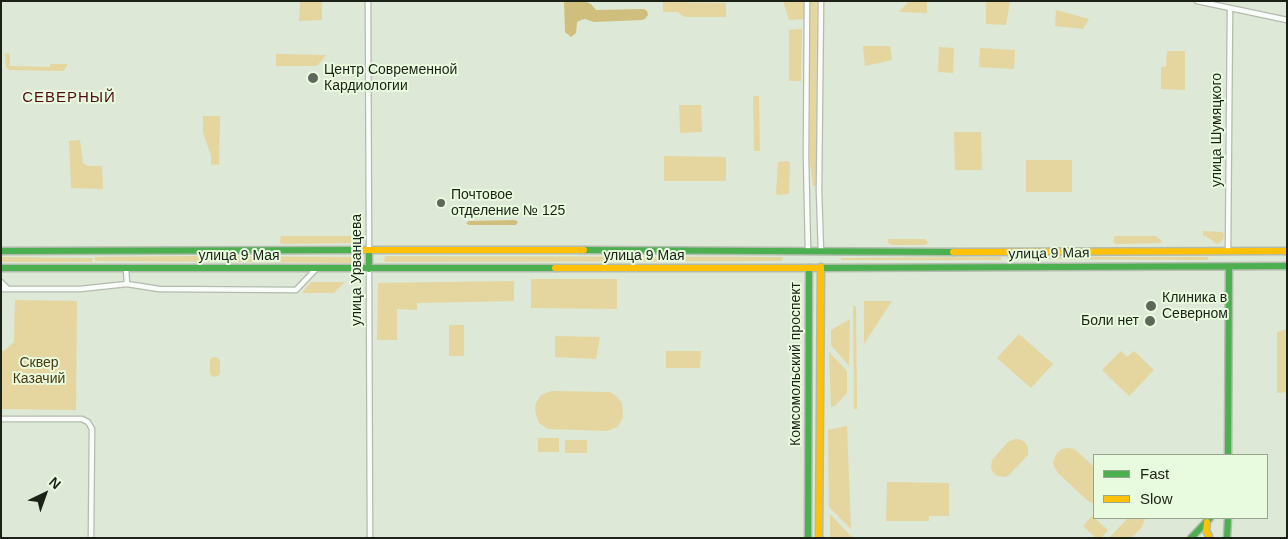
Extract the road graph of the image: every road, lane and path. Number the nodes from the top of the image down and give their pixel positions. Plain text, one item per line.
1 (368, 1) edge
2 (807, 1) edge
3 (821, 1) edge
4 (1197, 1) edge
5 (1230, 9) junction
6 (1287, 20) edge
7 (807, 190) junction
8 (820, 190) junction
9 (1, 250) edge
10 (369, 251) junction
11 (808, 251) junction
12 (1228, 251) junction
13 (1287, 251) edge
14 (821, 252) junction
15 (1287, 266) edge
16 (821, 267) junction
17 (1229, 267) junction
18 (1, 268) edge
19 (126, 268) junction
20 (809, 268) junction
21 (316, 269) junction
22 (369, 269) junction
23 (1, 282) edge
24 (127, 284) junction
25 (1, 289) edge
26 (8, 289) junction
27 (1, 419) edge
28 (1228, 454) edge
29 (1209, 519) edge
30 (1209, 519) edge
31 (1224, 519) edge
32 (1228, 519) edge
33 (1228, 528) junction
34 (808, 534) edge
35 (819, 534) edge
36 (1193, 536) edge
37 (1211, 537) edge
38 (92, 538) edge
39 (370, 538) edge
40 (1220, 538) edge
41 (1227, 538) edge

1 - 10 street, улица Урванцева
2 - 7 street, Комсомольский проспект
3 - 8 street, Комсомольский проспект
4 - 5 street
5 - 6 street
5 - 12 street, улица Шумяцкого
7 - 8 street
7 - 11 street, Комсомольский проспект
8 - 14 street, Комсомольский проспект
9 - 10 main road, улица 9 Мая
10 - 11 main road, улица 9 Мая
10 - 22 main road, улица Урванцева
11 - 14 main road, улица 9 Мая
11 - 20 main road, Комсомольский проспект
12 - 13 main road, улица 9 Мая
12 - 14 main road, улица 9 Мая
12 - 17 main road
14 - 16 main road, Комсомольский проспект
15 - 17 main road, улица 9 Мая
16 - 17 main road, улица 9 Мая
16 - 20 main road, улица 9 Мая
16 - 35 main road, Комсомольский проспект
17 - 28 main road
18 - 19 main road, улица 9 Мая
19 - 21 main road, улица 9 Мая
19 - 24 street
20 - 22 main road, улица 9 Мая
20 - 34 main road, Комсомольский проспект
21 - 22 main road, улица 9 Мая
21 - 24 street
22 - 39 street, улица Урванцева
23 - 26 street
24 - 26 street
25 - 26 street
27 - 38 street
29 - 36 main road
30 - 37 main road
31 - 33 main road
32 - 33 main road
33 - 40 main road
33 - 41 main road
34 - 35 main road
36 - 37 main road

